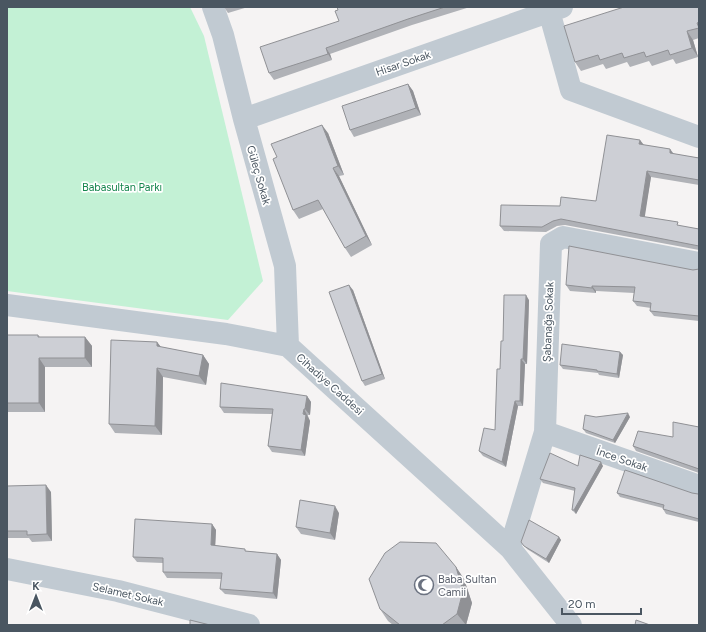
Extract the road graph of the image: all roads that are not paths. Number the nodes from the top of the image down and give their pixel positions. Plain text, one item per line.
1 (213, 7) edge
2 (556, 9) edge
3 (244, 119) junction
4 (699, 137) edge
5 (699, 263) edge
6 (7, 305) edge
7 (288, 346) junction
8 (545, 432) junction
9 (699, 486) edge
10 (510, 548) junction
11 (7, 569) edge
12 (249, 625) edge
13 (571, 625) edge

1 - 3 street, Güleç Sokak
2 - 3 street, Hisar Sokak
2 - 4 street
3 - 7 street, Güleç Sokak
5 - 8 street, Şabanağa Sokak
6 - 7 street, Cihadiye Caddesi
7 - 10 street, Cihadiye Caddesi
8 - 9 street, İnce Sokak
8 - 10 street, Şabanağa Sokak
10 - 13 street, Cihadiye Caddesi
11 - 12 street, Selamet Sokak

